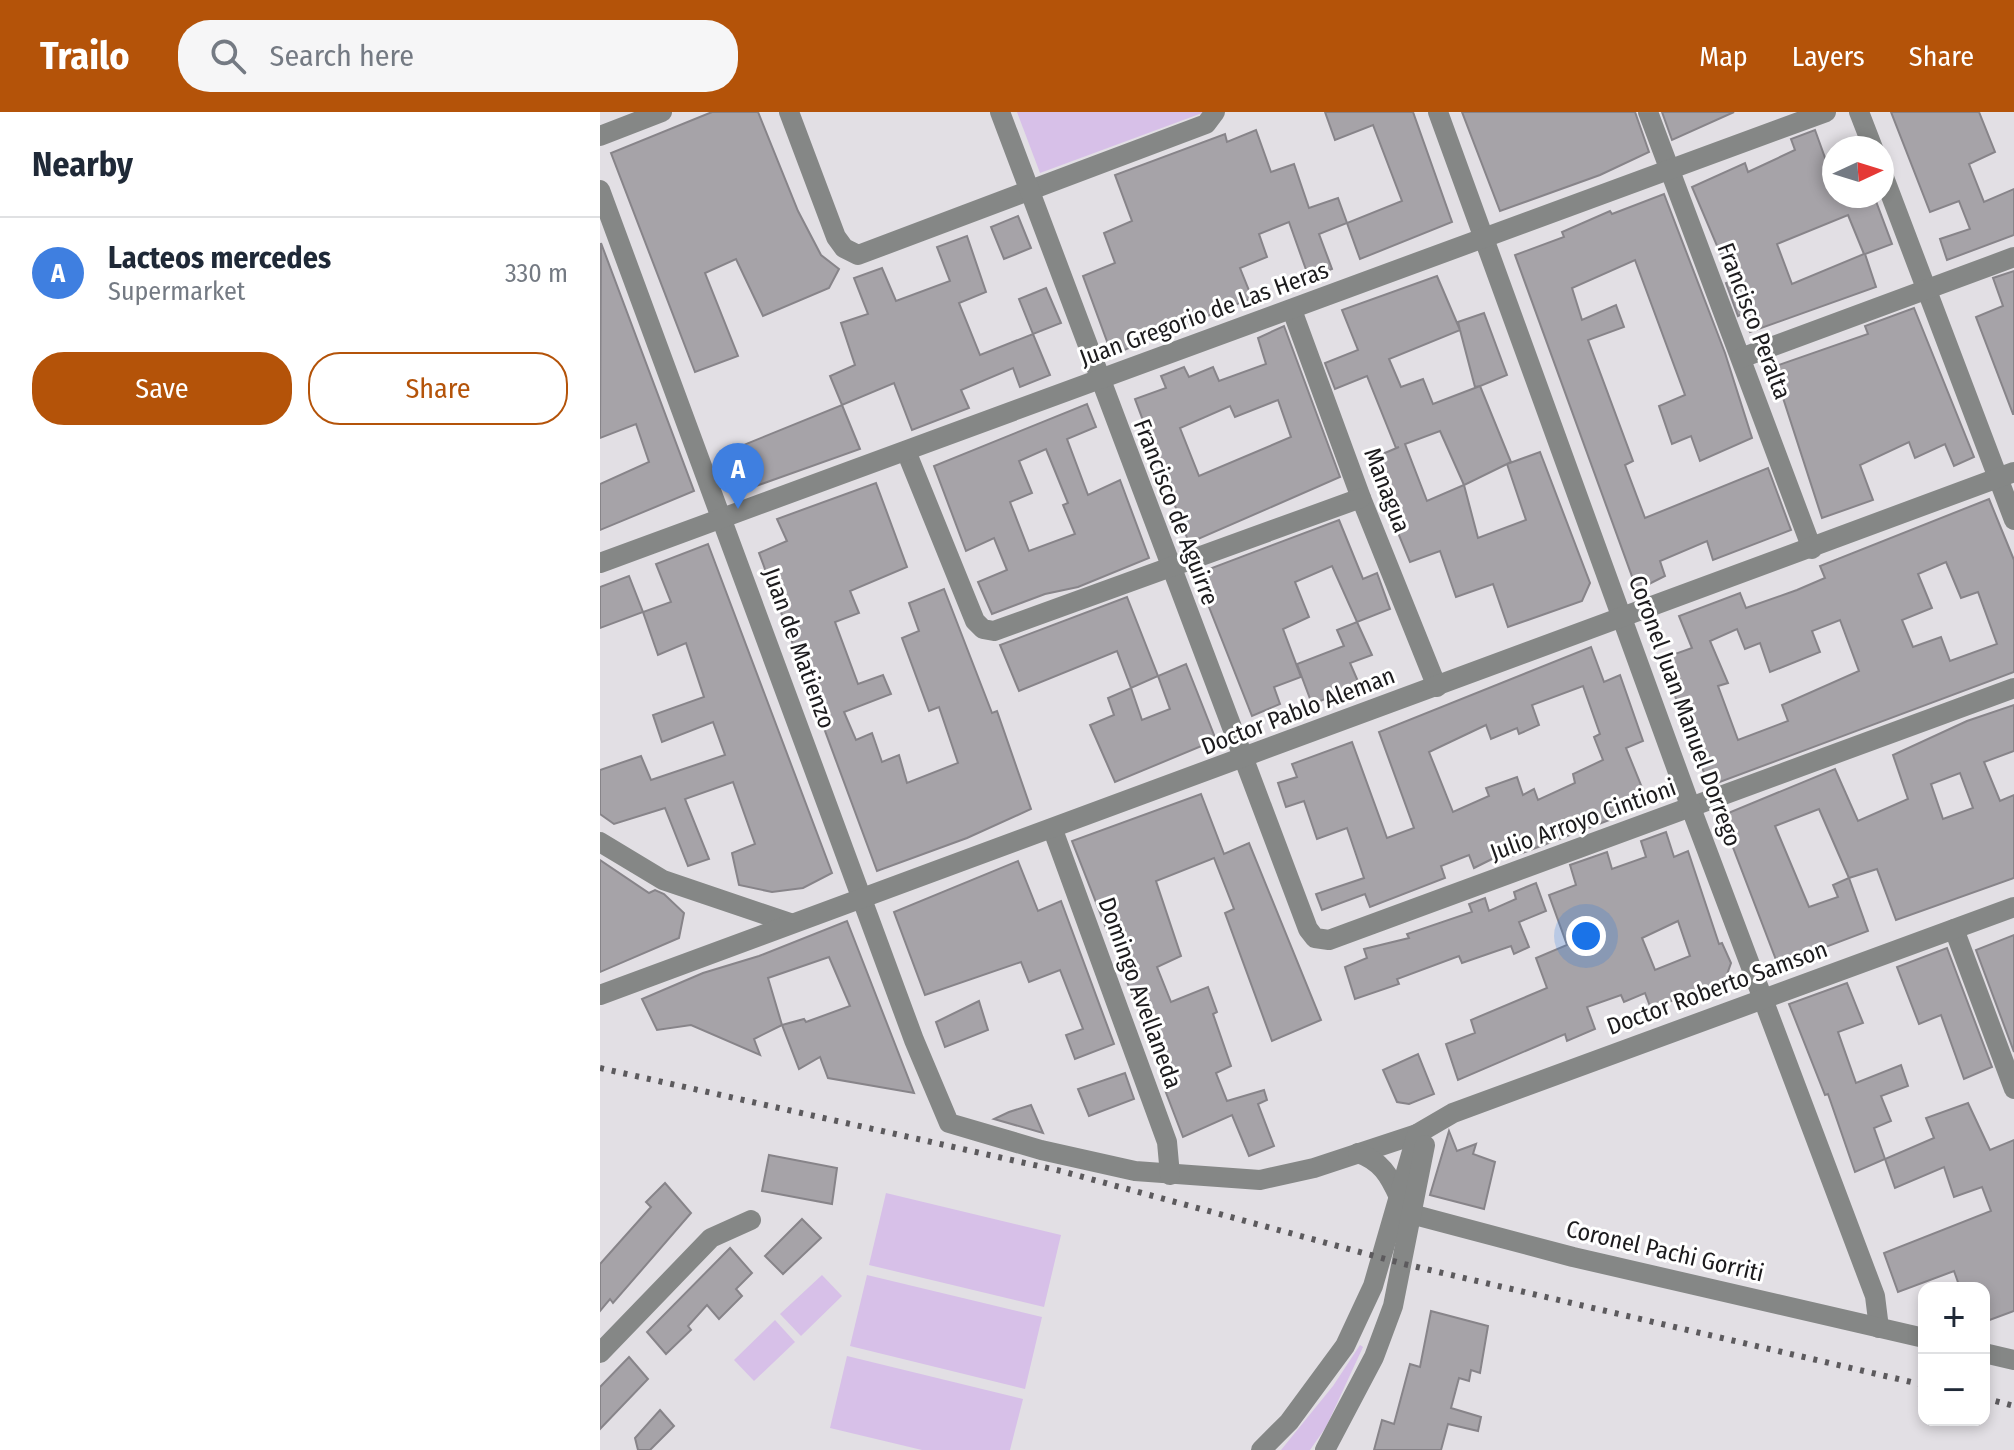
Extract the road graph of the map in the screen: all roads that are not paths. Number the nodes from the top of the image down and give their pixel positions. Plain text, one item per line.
1 (662, 112) edge
2 (789, 112) edge
3 (1000, 112) edge
4 (1215, 112) edge
5 (1438, 112) edge
6 (1648, 112) edge
7 (1826, 112) edge
8 (1859, 112) edge
9 (600, 136) edge
10 (1868, 136) edge
11 (1669, 171) junction
12 (600, 190) edge
13 (1028, 192) junction
14 (1894, 204) edge
15 (1486, 238) junction
16 (2014, 257) edge
17 (1927, 291) junction
18 (1292, 310) junction
19 (1741, 358) junction
20 (1098, 381) junction
21 (906, 451) junction
22 (2006, 475) edge
23 (1361, 498) junction
24 (723, 518) junction
25 (2014, 520) edge
26 (1812, 549) junction
27 (600, 563) edge
28 (1170, 567) junction
29 (1623, 614) junction
30 (1437, 687) junction
31 (2014, 688) edge
32 (1244, 759) junction
33 (1691, 808) junction
34 (1053, 830) junction
35 (600, 842) edge
36 (862, 897) junction
37 (2014, 907) edge
38 (790, 923) junction
39 (1308, 929) joint
40 (1954, 929) junction
41 (600, 995) edge
42 (1766, 998) junction
43 (2014, 1089) edge
44 (1439, 1121) junction
45 (1417, 1134) junction
46 (1358, 1153) junction
47 (1170, 1175) junction
48 (1403, 1207) junction
49 (751, 1220) dead end
50 (1879, 1328) junction
51 (1918, 1337) edge
52 (2014, 1342) edge
53 (600, 1353) edge
54 (1990, 1353) edge
55 (1990, 1354) edge
56 (2014, 1360) edge
57 (1261, 1450) edge
58 (1325, 1450) edge

1 - 9 street
2 - 13 street
3 - 13 street, Francisco de Aguirre
4 - 13 street
5 - 15 street, Coronel Juan Manuel Dorrego
6 - 11 street, Francisco Peralta
7 - 11 street, Juan Gregorio de Las Heras
8 - 10 street
11 - 15 street, Juan Gregorio de Las Heras
11 - 19 street, Francisco Peralta
12 - 24 street, Juan de Matienzo
13 - 20 street, Francisco de Aguirre
14 - 17 street
15 - 18 street, Juan Gregorio de Las Heras
15 - 29 street, Coronel Juan Manuel Dorrego
16 - 17 street
17 - 19 street
17 - 22 street
18 - 20 street, Juan Gregorio de Las Heras
18 - 23 street, Managua
19 - 26 street, Francisco Peralta
20 - 21 street, Juan Gregorio de Las Heras
20 - 28 street, Francisco de Aguirre
21 - 24 street, Juan Gregorio de Las Heras
21 - 28 street
22 - 25 street
22 - 26 street, Doctor Pablo Aleman
23 - 28 street
23 - 30 street, Managua
24 - 27 street, Juan Gregorio de Las Heras
24 - 36 street, Juan de Matienzo
26 - 29 street, Doctor Pablo Aleman
28 - 32 street, Francisco de Aguirre
29 - 30 street, Doctor Pablo Aleman
29 - 33 street, Coronel Juan Manuel Dorrego
30 - 32 street, Doctor Pablo Aleman
31 - 33 street, Julio Arroyo Cintioni
32 - 34 street, Doctor Pablo Aleman
32 - 39 street, Francisco de Aguirre
33 - 39 street, Julio Arroyo Cintioni
33 - 42 street, Coronel Juan Manuel Dorrego
34 - 36 street, Doctor Pablo Aleman
34 - 47 street, Domingo Avellaneda
35 - 38 street
36 - 38 street, Doctor Pablo Aleman
36 - 47 street, Juan de Matienzo
37 - 40 street, Doctor Roberto Samson
38 - 41 street, Doctor Pablo Aleman
40 - 42 street, Doctor Roberto Samson
40 - 43 street
42 - 44 street, Doctor Roberto Samson
42 - 50 street, Coronel Juan Manuel Dorrego
44 - 45 street, Doctor Roberto Samson
44 - 48 street
45 - 46 street, Doctor Roberto Samson
45 - 48 street
46 - 47 street, Doctor Roberto Samson
46 - 48 street
48 - 50 street, Coronel Pachi Gorriti
48 - 57 street
48 - 58 street
49 - 53 street
50 - 51 street, Coronel Pachi Gorriti
52 - 54 street
55 - 56 street

